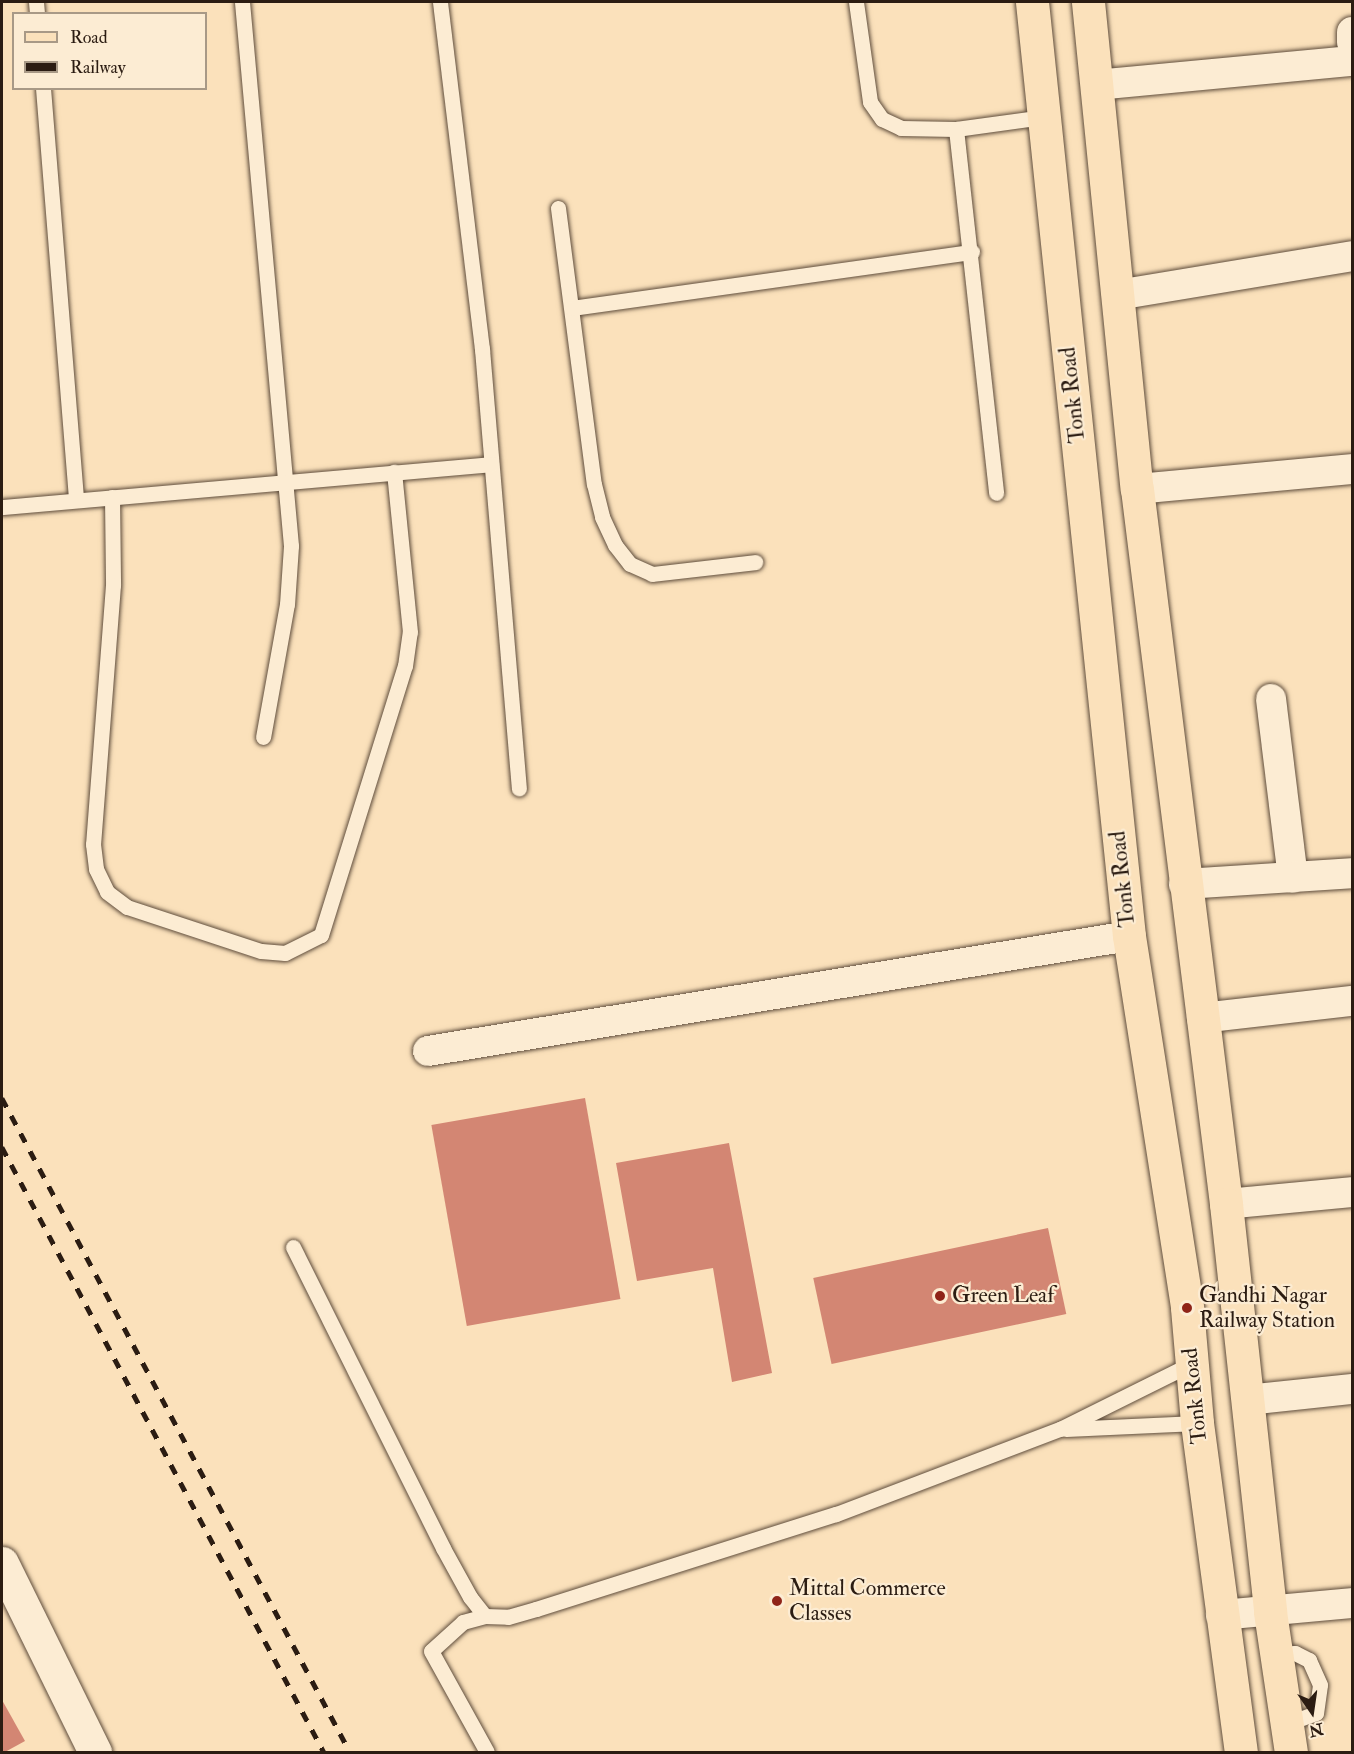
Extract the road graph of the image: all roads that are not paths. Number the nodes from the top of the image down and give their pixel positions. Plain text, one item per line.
1 (242, 2) edge
2 (440, 2) edge
3 (856, 2) edge
4 (1032, 2) edge
5 (1089, 2) edge
6 (1353, 32) edge
7 (1353, 42) edge
8 (1353, 61) edge
9 (1096, 85) junction
10 (44, 90) edge
11 (1044, 117) junction
12 (956, 129) junction
13 (558, 208) dead end
14 (972, 252) junction
15 (1353, 256) edge
16 (1117, 295) junction
17 (572, 308) junction
18 (491, 464) junction
19 (1353, 469) edge
20 (394, 472) junction
21 (287, 482) junction
22 (1137, 489) junction
23 (996, 493) dead end
24 (112, 497) junction
25 (76, 500) junction
26 (2, 507) edge
27 (755, 562) dead end
28 (1271, 699) dead end
29 (263, 736) dead end
30 (519, 788) dead end
31 (1353, 873) edge
32 (1293, 878) junction
33 (1184, 884) junction
34 (1129, 936) junction
35 (1353, 1001) edge
36 (1202, 1018) junction
37 (428, 1051) dead end
38 (1353, 1192) edge
39 (1226, 1204) junction
40 (292, 1246) dead end
41 (1191, 1364) junction
42 (1353, 1389) edge
43 (1247, 1400) junction
44 (1197, 1423) junction
45 (1060, 1429) junction
46 (2, 1563) edge
47 (1353, 1603) edge
48 (1270, 1612) junction
49 (1221, 1615) junction
50 (485, 1616) junction
51 (1290, 1738) edge
52 (95, 1752) edge
53 (487, 1752) edge
54 (1241, 1752) edge

1 - 21 lane
2 - 18 lane
3 - 12 lane
4 - 11 main road, Tonk Road
5 - 9 main road
6 - 7 street
8 - 9 street
9 - 16 main road
10 - 25 lane
11 - 12 lane
11 - 34 main road, Tonk Road
12 - 14 lane
13 - 17 lane
14 - 17 lane
14 - 23 lane
15 - 16 street
16 - 22 main road
17 - 27 lane
18 - 20 lane
18 - 30 lane
19 - 22 street
20 - 21 lane
20 - 24 lane
21 - 24 lane
21 - 29 lane
22 - 33 main road
24 - 25 lane
25 - 26 lane
28 - 32 street
31 - 32 street
32 - 33 street
33 - 36 main road
34 - 37 street
34 - 41 main road, Tonk Road
35 - 36 street
36 - 39 main road
38 - 39 street
39 - 43 main road
40 - 50 lane
41 - 44 main road, Tonk Road
41 - 45 lane
42 - 43 street
43 - 48 main road
44 - 45 lane
44 - 49 main road, Tonk Road
45 - 50 lane
46 - 52 street
47 - 48 street
48 - 49 street
48 - 51 main road
49 - 54 main road, Tonk Road
50 - 53 lane

